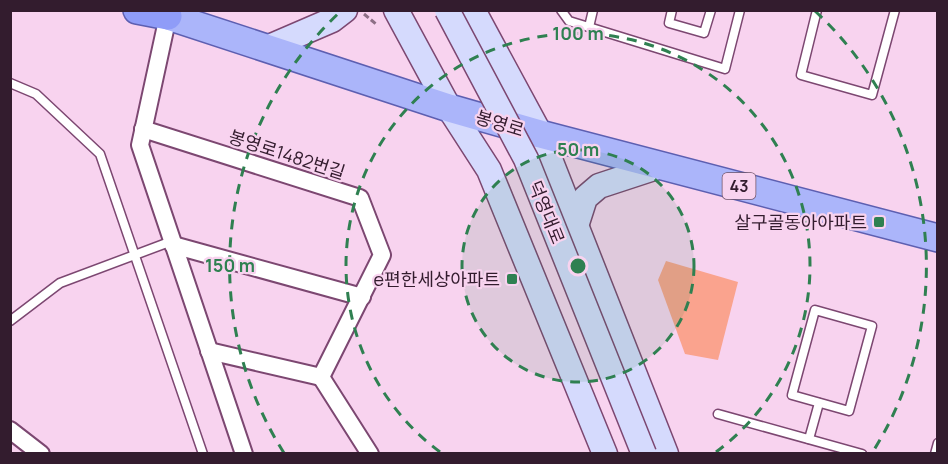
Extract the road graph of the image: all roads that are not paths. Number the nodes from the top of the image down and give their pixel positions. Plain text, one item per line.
1 (345, 10) edge
2 (396, 10) edge
3 (432, 10) edge
4 (447, 10) edge
5 (473, 10) edge
6 (561, 10) edge
7 (593, 10) edge
8 (672, 10) edge
9 (711, 10) edge
10 (740, 10) edge
11 (817, 10) edge
12 (895, 10) edge
13 (149, 12) edge
14 (589, 27) junction
15 (267, 48) junction
16 (10, 83) edge
17 (449, 108) junction
18 (143, 129) junction
19 (540, 135) junction
20 (660, 166) junction
21 (576, 226) junction
22 (938, 238) edge
23 (173, 243) junction
24 (135, 255) junction
25 (362, 297) junction
26 (10, 321) edge
27 (209, 351) junction
28 (321, 377) junction
29 (819, 403) junction
30 (718, 414) dead end
31 (10, 430) edge
32 (809, 439) junction
33 (938, 443) edge
34 (843, 451) edge
35 (41, 453) edge
36 (203, 453) edge
37 (244, 453) edge
38 (370, 453) edge
39 (604, 453) edge
40 (628, 453) edge
41 (644, 453) edge
42 (666, 453) edge
43 (862, 453) edge
44 (935, 453) edge

1 - 15 main road
2 - 17 main road
3 - 40 main road, 덕영대로
4 - 41 main road, 덕영대로, bridge
5 - 19 main road
6 - 14 lane
7 - 14 lane
8 - 9 lane
10 - 14 lane
11 - 12 lane
13 - 15 main road, 봉영로 / 43
13 - 18 street
15 - 17 main road, 봉영로 / 43
16 - 24 lane
17 - 19 main road, 봉영로 / 43
17 - 39 main road
18 - 23 street
18 - 25 street, 봉영로1482번길
19 - 20 main road, 봉영로 / 43
19 - 21 main road
20 - 21 main road
20 - 22 main road, 봉영로 / 43
21 - 42 main road
23 - 24 lane
23 - 25 street
23 - 27 street
24 - 26 lane
24 - 36 lane
25 - 28 street
27 - 28 street
27 - 37 street
28 - 38 street
29 - 29 lane
29 - 32 lane
30 - 32 lane
31 - 35 street
32 - 34 lane
33 - 44 lane
34 - 43 lane

